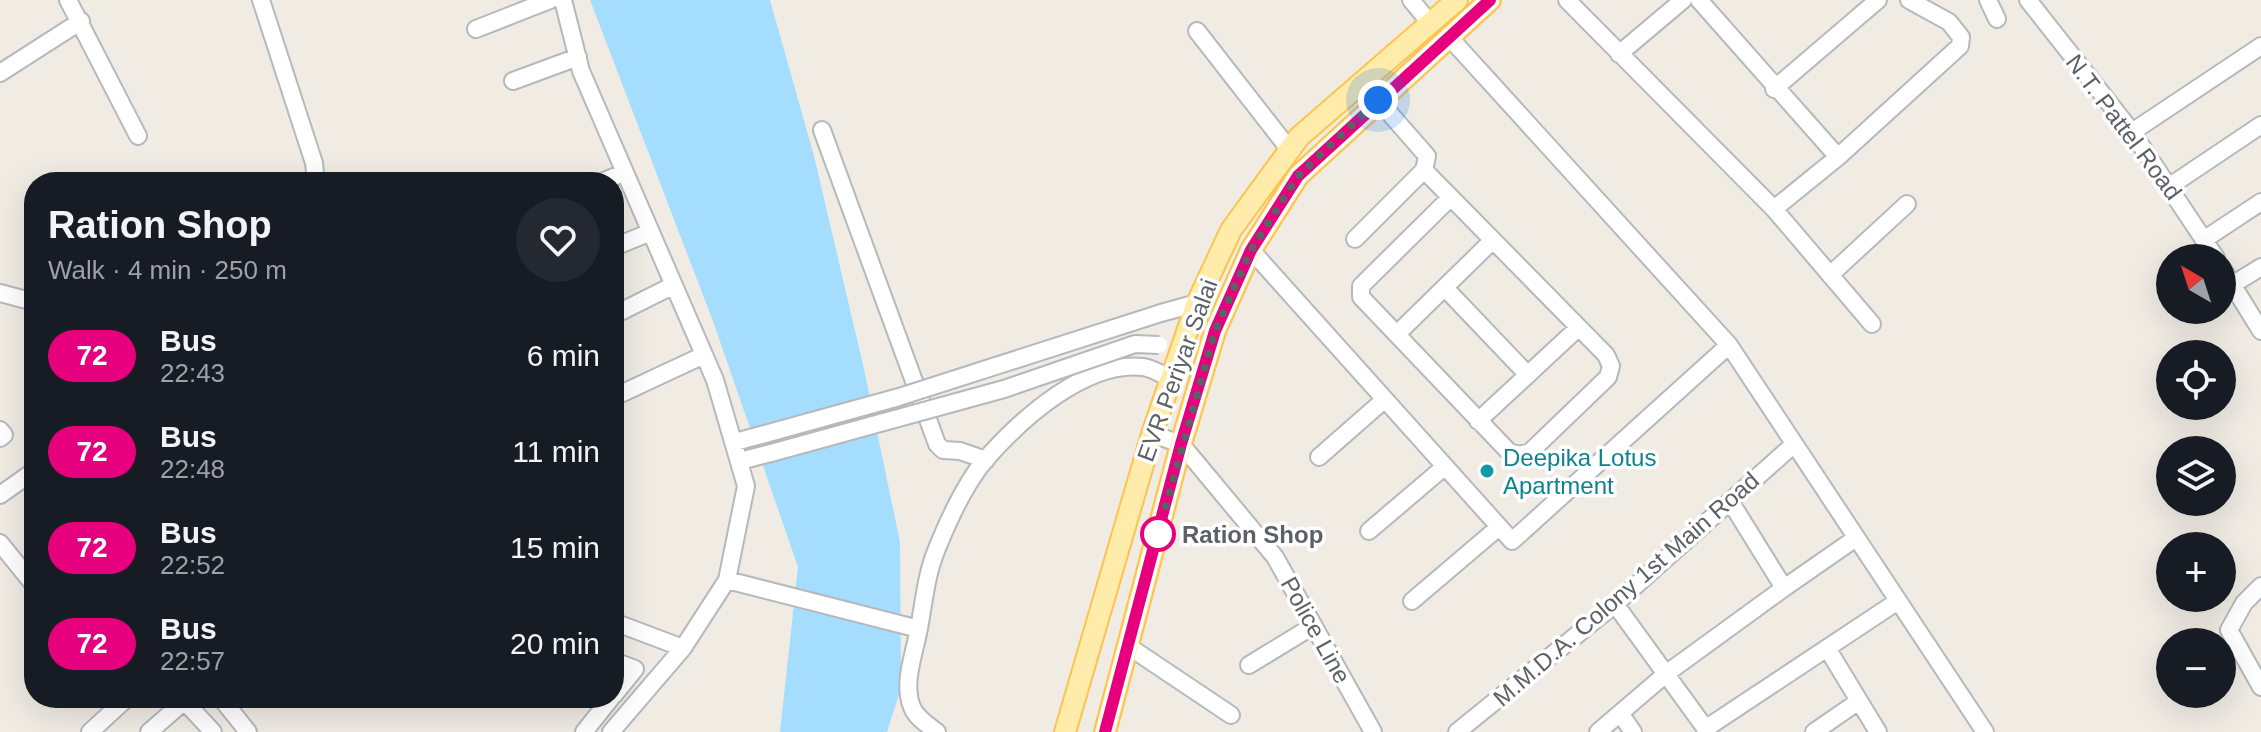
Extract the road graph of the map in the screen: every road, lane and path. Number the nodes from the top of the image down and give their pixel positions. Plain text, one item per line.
1 (68, 0) edge
2 (261, 0) edge
3 (550, 0) edge
4 (563, 0) edge
5 (1411, 0) edge
6 (1457, 0) edge
7 (1490, 0) edge
8 (1567, 0) edge
9 (1683, 0) edge
10 (1699, 0) edge
11 (1878, 0) edge
12 (1909, 0) edge
13 (1988, 0) edge
14 (2028, 0) edge
15 (1997, 19) dead end
16 (81, 21) junction
17 (1430, 23) junction
18 (476, 29) dead end
19 (1197, 31) dead end
20 (1449, 37) junction
21 (2261, 46) edge
22 (1619, 54) junction
23 (578, 57) junction
24 (0, 73) edge
25 (513, 81) dead end
26 (1774, 89) junction
27 (1378, 100) junction
28 (2261, 125) edge
29 (822, 130) dead end
30 (2132, 132) junction
31 (138, 136) dead end
32 (1289, 149) junction
33 (1838, 157) junction
34 (1424, 170) junction
35 (315, 172) edge
36 (623, 172) edge
37 (624, 175) edge
38 (2170, 186) junction
39 (1450, 198) junction
40 (2261, 202) edge
41 (1907, 204) dead end
42 (1774, 209) junction
43 (651, 232) junction
44 (1355, 239) dead end
45 (2205, 239) junction
46 (1492, 241) junction
47 (624, 243) edge
48 (2208, 244) edge
49 (1251, 250) junction
50 (2261, 267) edge
51 (1830, 275) junction
52 (2236, 283) edge
53 (674, 285) junction
54 (1445, 288) junction
55 (2236, 291) edge
56 (0, 293) edge
57 (24, 299) edge
58 (1197, 303) junction
59 (624, 310) edge
60 (1872, 324) dead end
61 (1578, 328) junction
62 (2261, 331) edge
63 (1397, 334) junction
64 (1729, 345) junction
65 (1180, 354) junction
66 (704, 355) junction
67 (1528, 375) junction
68 (1171, 379) junction
69 (624, 392) edge
70 (1384, 400) junction
71 (1478, 421) junction
72 (0, 430) edge
73 (1152, 434) junction
74 (0, 438) edge
75 (735, 442) junction
76 (1181, 444) junction
77 (1793, 445) junction
78 (1319, 457) dead end
79 (986, 460) junction
80 (740, 461) junction
81 (1443, 468) junction
82 (24, 478) edge
83 (0, 495) edge
84 (1730, 501) junction
85 (1499, 527) junction
86 (1369, 531) dead end
87 (1856, 538) junction
88 (0, 543) edge
89 (24, 573) edge
90 (727, 580) junction
91 (2261, 586) edge
92 (1784, 588) junction
93 (1412, 601) dead end
94 (1898, 601) junction
95 (1615, 604) junction
96 (624, 626) edge
97 (1313, 626) junction
98 (919, 629) junction
99 (1128, 646) junction
100 (683, 648) junction
101 (1827, 648) junction
102 (624, 665) edge
103 (1249, 665) dead end
104 (1667, 673) junction
105 (2259, 679) edge
106 (624, 682) edge
107 (1859, 701) junction
108 (116, 708) edge
109 (177, 708) edge
110 (191, 708) edge
111 (229, 708) edge
112 (603, 708) edge
113 (1620, 713) junction
114 (1231, 715) dead end
115 (1706, 730) edge
116 (90, 732) edge
117 (149, 732) edge
118 (213, 732) edge
119 (248, 732) edge
120 (584, 732) edge
121 (611, 732) edge
122 (937, 732) edge
123 (1065, 732) edge
124 (1105, 732) edge
125 (1373, 732) edge
126 (1457, 732) edge
127 (1598, 732) edge
128 (1633, 732) edge
129 (1814, 732) edge
130 (1878, 732) edge
131 (1985, 732) edge

1 - 16 street
2 - 35 street
3 - 18 street
4 - 23 street
5 - 17 street
6 - 17 main road, EVR Periyar Salai
7 - 20 main road, EVR Periyar Salai
8 - 22 street
9 - 22 street
10 - 26 street
11 - 26 street
12 - 33 street
13 - 15 street
14 - 30 street, N.T. Pattel Road
16 - 24 street
16 - 31 street
17 - 32 main road, EVR Periyar Salai
19 - 32 street
20 - 27 main road, EVR Periyar Salai
20 - 64 street
21 - 30 street
22 - 42 street
23 - 25 street
23 - 36 street
26 - 33 street
27 - 34 street
27 - 49 main road, EVR Periyar Salai
28 - 38 street
29 - 79 street
30 - 38 street, N.T. Pattel Road
32 - 58 main road, EVR Periyar Salai
33 - 42 street
34 - 39 street
34 - 44 street
37 - 43 street
38 - 45 street, N.T. Pattel Road
39 - 46 street
39 - 63 street
40 - 45 street
41 - 51 street
42 - 51 street
43 - 47 street
43 - 53 street
45 - 48 street, N.T. Pattel Road
46 - 54 street
46 - 61 street
49 - 70 street
49 - 76 main road, EVR Periyar Salai
50 - 52 street
51 - 60 street
53 - 59 street
53 - 66 street
54 - 63 street
54 - 67 street
55 - 62 street
56 - 57 street
58 - 65 main road, EVR Periyar Salai
58 - 75 street, bridge
61 - 67 street
61 - 71 street
63 - 71 street
64 - 77 street
64 - 85 street
65 - 68 main road, EVR Periyar Salai
65 - 80 street, bridge
66 - 69 street
66 - 75 street
67 - 71 street
68 - 73 main road, EVR Periyar Salai
68 - 79 street
70 - 78 street
70 - 81 street
72 - 74 street
73 - 76 street
73 - 123 main road, EVR Periyar Salai
75 - 80 street
76 - 97 street, Police Line
76 - 99 main road, EVR Periyar Salai
77 - 84 street, M.M.D.A. Colony 1st Main Road
77 - 87 street
79 - 98 street
80 - 90 street
81 - 85 street
81 - 86 street
82 - 83 street
84 - 92 street
84 - 95 street, M.M.D.A. Colony 1st Main Road
85 - 93 street
87 - 92 street
87 - 94 street
88 - 89 street
90 - 98 street
90 - 100 street
91 - 105 street
92 - 104 street
94 - 101 street
94 - 131 street
95 - 104 street
95 - 126 street, M.M.D.A. Colony 1st Main Road
96 - 100 street
97 - 103 street
97 - 125 street, Police Line
98 - 122 street
99 - 114 street
99 - 124 main road, EVR Periyar Salai
100 - 121 street
101 - 107 street
101 - 115 street
102 - 106 street
104 - 113 street
104 - 115 street
107 - 129 street
107 - 130 street
108 - 116 street
109 - 117 street
110 - 118 street
111 - 119 street
112 - 120 street
113 - 127 street
113 - 128 street

